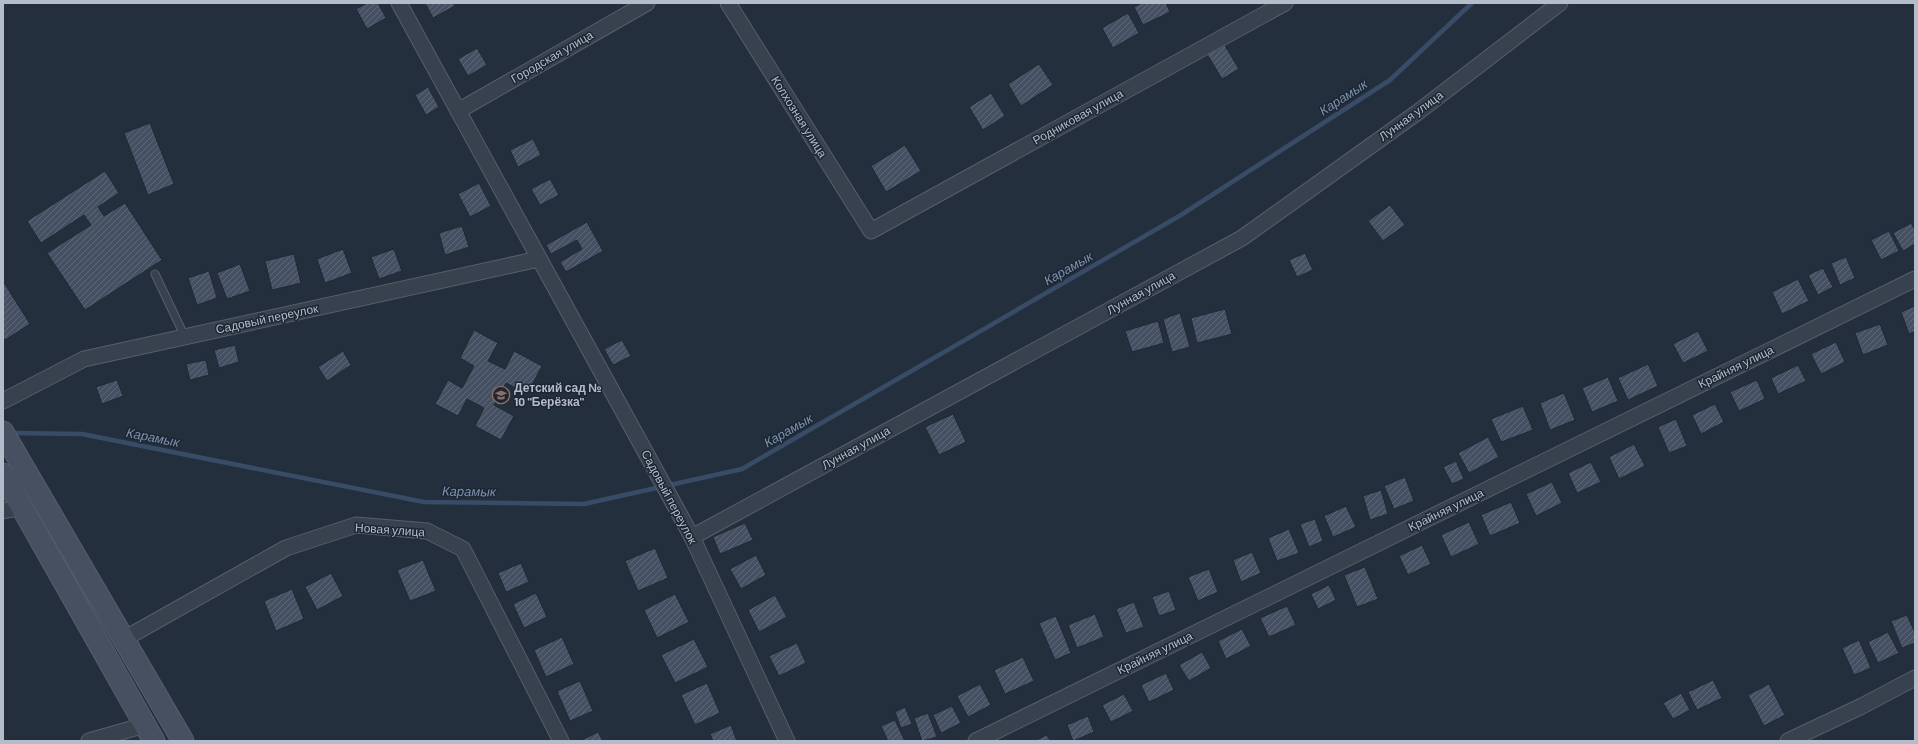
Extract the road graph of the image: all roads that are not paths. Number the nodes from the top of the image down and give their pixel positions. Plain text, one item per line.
1 (399, 3) edge
2 (647, 3) edge
3 (728, 3) edge
4 (1285, 3) edge
5 (1560, 3) edge
6 (458, 112) junction
7 (870, 231) joint
8 (538, 259) junction
9 (155, 274) dead end
10 (1915, 278) edge
11 (185, 336) junction
12 (3, 401) edge
13 (3, 432) edge
14 (13, 490) edge
15 (3, 511) edge
16 (692, 537) junction
17 (124, 639) junction
18 (1915, 678) edge
19 (149, 733) edge
20 (89, 741) edge
21 (183, 741) edge
22 (561, 741) edge
23 (787, 741) edge
24 (976, 741) edge
25 (1788, 741) edge

1 - 6 street, Садовый переулок
2 - 6 street, Городская улица
3 - 7 street, Колхозная улица
4 - 7 street, Родниковая улица
5 - 16 street, Лунная улица
6 - 8 street, Садовый переулок
8 - 11 street, Садовый переулок
8 - 16 street, Садовый переулок
9 - 11 lane
10 - 24 street, Крайняя улица
11 - 12 street, Садовый переулок
13 - 17 street
14 - 15 street
14 - 19 street
16 - 23 street, Садовый переулок
17 - 21 street
17 - 22 street, Новая улица
18 - 25 street
19 - 20 street

